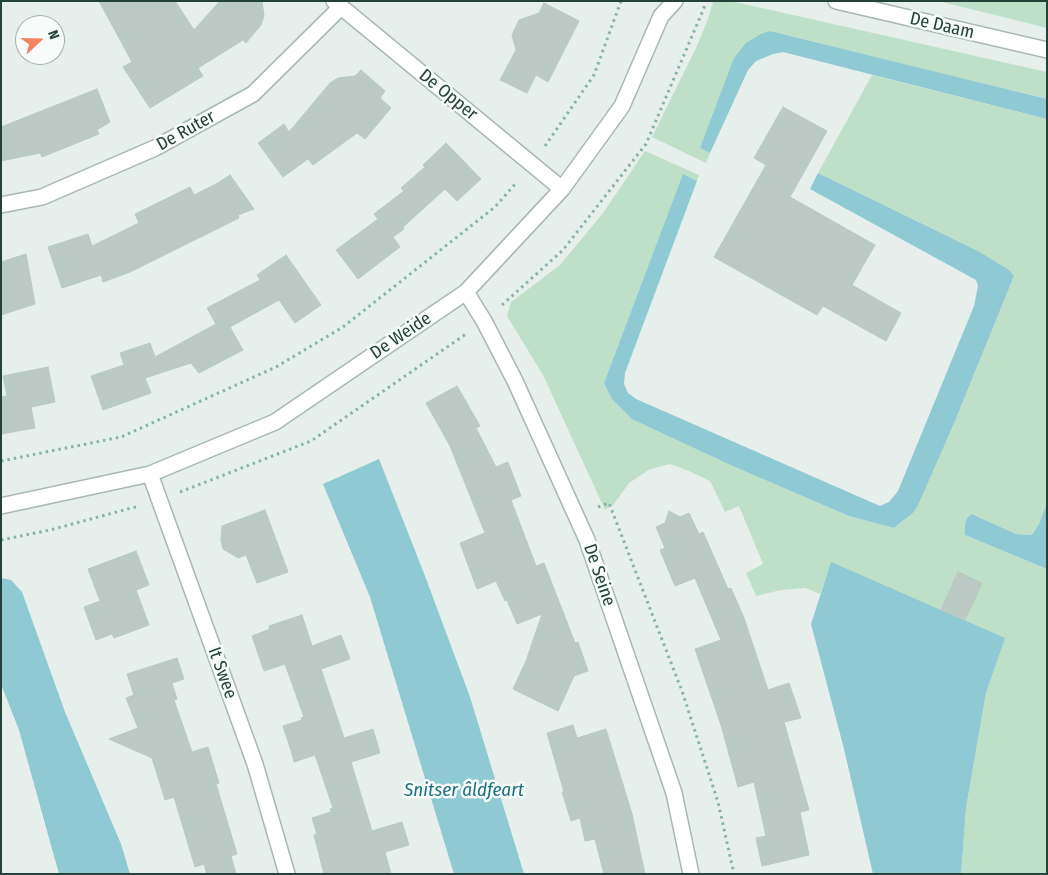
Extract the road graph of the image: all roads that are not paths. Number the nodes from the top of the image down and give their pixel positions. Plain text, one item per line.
1 (675, 1) edge
2 (836, 1) edge
3 (337, 4) edge
4 (1047, 50) edge
5 (562, 189) junction
6 (1, 205) edge
7 (466, 292) junction
8 (150, 474) junction
9 (1, 506) edge
10 (288, 874) edge
11 (691, 874) edge

1 - 5 street, De Weide
2 - 4 street, De Daam
3 - 5 street, De Opper
3 - 6 street, De Ruter
5 - 7 street, De Weide
7 - 8 street, De Weide
7 - 11 street, De Seine
8 - 9 street, De Weide
8 - 10 street, It Swee

